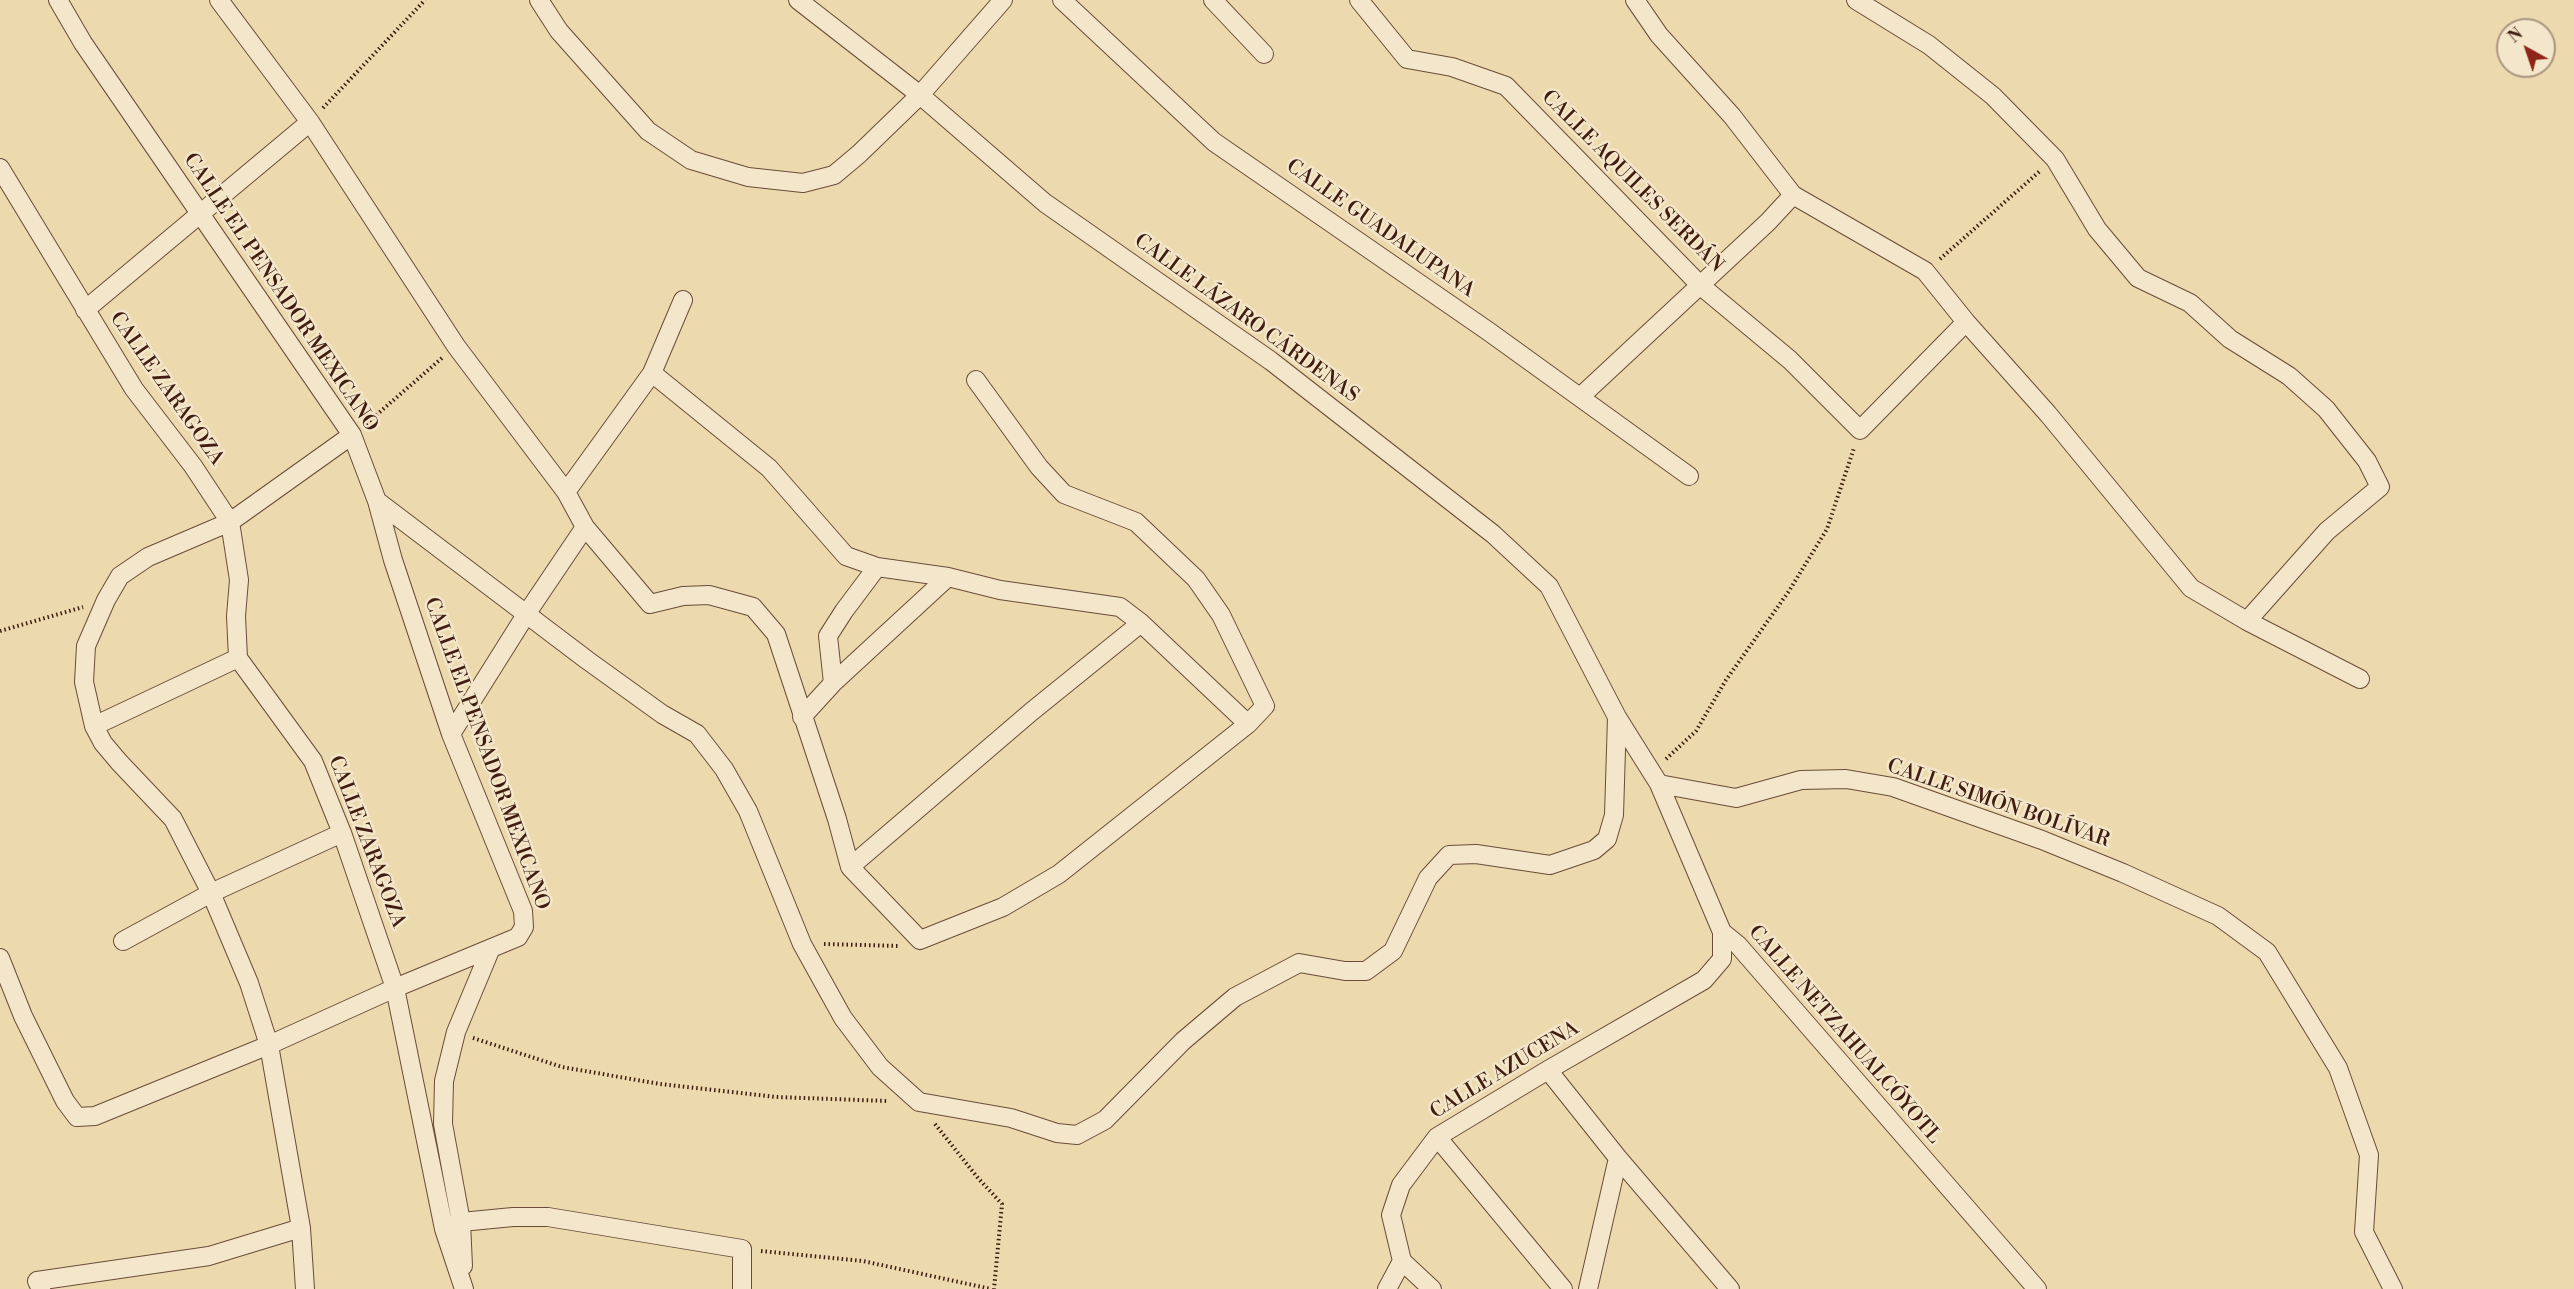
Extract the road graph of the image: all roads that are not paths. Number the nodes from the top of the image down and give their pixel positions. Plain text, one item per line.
1 (58, 0) edge
2 (219, 0) edge
3 (539, 0) edge
4 (798, 0) edge
5 (1003, 0) edge
6 (1062, 0) edge
7 (1213, 0) edge
8 (1359, 0) edge
9 (1635, 0) edge
10 (1856, 0) edge
11 (1264, 54) dead end
12 (920, 95) junction
13 (310, 122) junction
14 (0, 168) edge
15 (1793, 195) junction
16 (201, 215) junction
17 (1701, 286) junction
18 (683, 300) dead end
19 (85, 310) junction
20 (1966, 322) junction
21 (652, 373) junction
22 (976, 380) dead end
23 (1580, 398) junction
24 (352, 435) junction
25 (1689, 476) dead end
26 (566, 492) junction
27 (377, 501) junction
28 (230, 522) junction
29 (585, 526) junction
30 (877, 567) junction
31 (948, 577) junction
32 (527, 613) junction
33 (2247, 621) junction
34 (1141, 623) junction
35 (238, 658) junction
36 (2360, 679) dead end
37 (834, 683) junction
38 (802, 717) junction
39 (1617, 717) junction
40 (1248, 724) junction
41 (94, 726) junction
42 (451, 734) junction
43 (1655, 779) junction
44 (342, 833) junction
45 (850, 867) junction
46 (211, 893) junction
47 (1722, 932) junction
48 (123, 941) dead end
49 (491, 948) junction
50 (0, 958) edge
51 (395, 987) junction
52 (269, 1045) junction
53 (1548, 1070) junction
54 (1437, 1137) junction
55 (1618, 1158) junction
56 (453, 1226) junction
57 (301, 1228) junction
58 (1402, 1262) junction
59 (41, 1289) edge
60 (305, 1289) edge
61 (464, 1289) edge
62 (742, 1289) edge
63 (1387, 1289) edge
64 (1432, 1289) edge
65 (1563, 1289) edge
66 (1588, 1289) edge
67 (1730, 1289) edge
68 (2037, 1289) edge
69 (2393, 1289) edge

1 - 16 street, CALLE EL PENSADOR MEXICANO
2 - 13 street
3 - 12 street
4 - 12 street, CALLE LÁZARO CÁRDENAS
5 - 12 street
6 - 23 street, CALLE GUADALUPANA
7 - 11 street
8 - 17 street, CALLE AQUILES SERDÁN
9 - 15 street
10 - 33 street
12 - 39 street, CALLE LÁZARO CÁRDENAS
13 - 16 street
13 - 26 street
14 - 19 street, CALLE ZARAGOZA
15 - 17 street
15 - 20 street
16 - 19 street
16 - 24 street, CALLE EL PENSADOR MEXICANO
17 - 20 street, CALLE AQUILES SERDÁN
17 - 23 street
18 - 21 street
19 - 28 street, CALLE ZARAGOZA
20 - 33 street
21 - 26 street
21 - 30 street
22 - 40 street
23 - 25 street, CALLE GUADALUPANA
24 - 27 street, CALLE EL PENSADOR MEXICANO
24 - 28 street
26 - 29 street
27 - 32 street
27 - 42 street, CALLE EL PENSADOR MEXICANO
28 - 35 street, CALLE ZARAGOZA
28 - 41 street
29 - 32 street
29 - 38 street
30 - 31 street
30 - 37 street
31 - 34 street
31 - 37 street
32 - 39 street
32 - 42 street
33 - 36 street
34 - 40 street
34 - 45 street
35 - 41 street
35 - 44 street, CALLE ZARAGOZA
37 - 38 street
38 - 45 street
39 - 43 street, CALLE LÁZARO CÁRDENAS
40 - 45 street
41 - 46 street
42 - 49 street, CALLE EL PENSADOR MEXICANO
43 - 47 street, CALLE NETZAHUALCÓYOTL
43 - 69 street, CALLE SIMÓN BOLÍVAR
44 - 46 street
44 - 51 street, CALLE ZARAGOZA
46 - 48 street
46 - 52 street
47 - 53 street, CALLE AZUCENA
47 - 68 street, CALLE NETZAHUALCÓYOTL
49 - 51 street
49 - 56 street
50 - 52 street
51 - 52 street
51 - 56 street, CALLE ZARAGOZA
52 - 57 street
53 - 54 street, CALLE AZUCENA
53 - 55 street
54 - 58 street, CALLE AZUCENA
54 - 65 street
55 - 66 street
55 - 67 street
56 - 61 street
56 - 62 street
57 - 59 street
57 - 60 street
58 - 63 street
58 - 64 street

